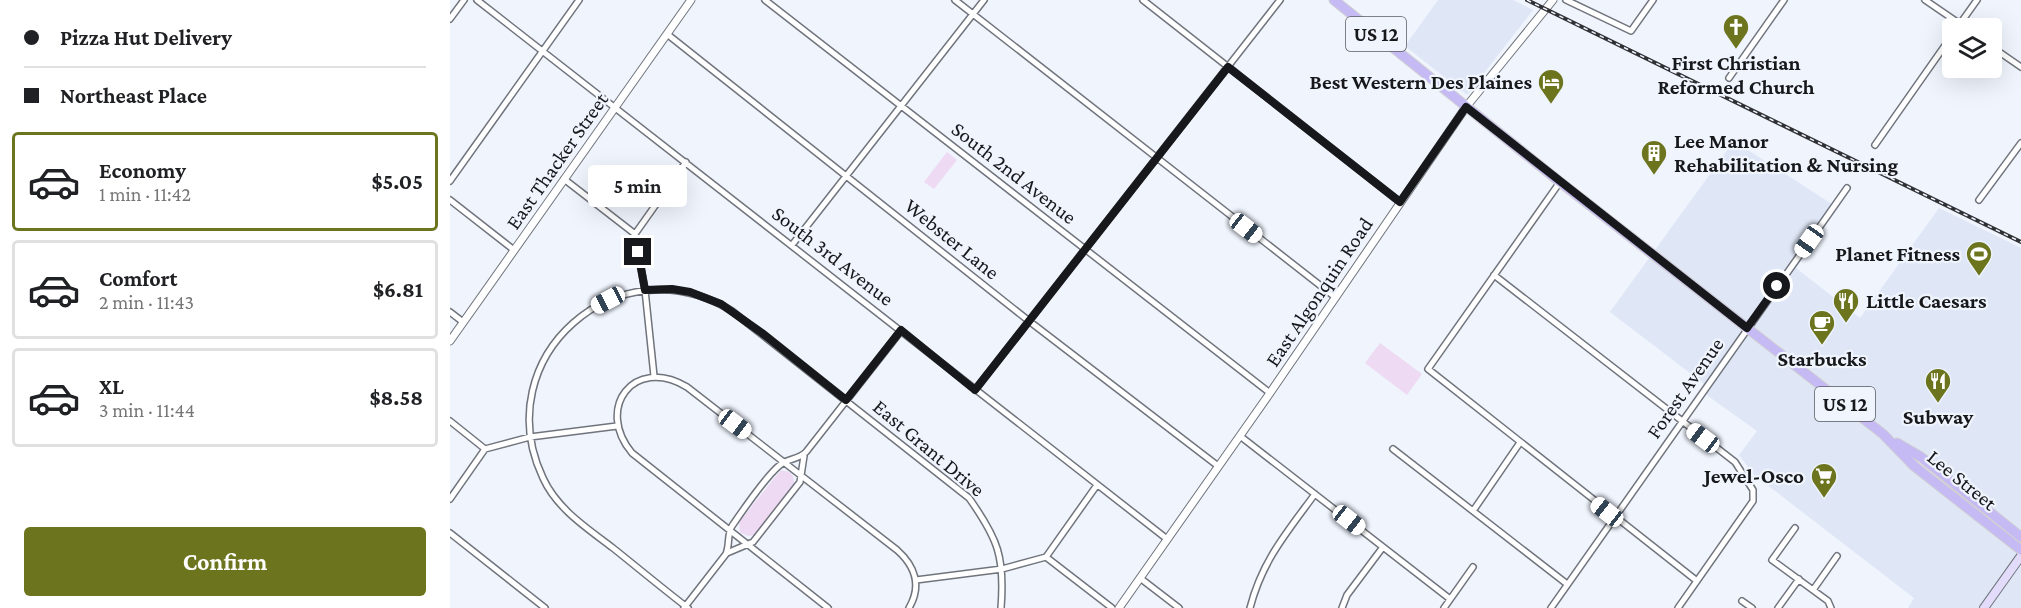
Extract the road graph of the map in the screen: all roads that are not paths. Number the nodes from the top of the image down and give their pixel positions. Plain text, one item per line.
1 (464, 0) edge
2 (477, 0) edge
3 (579, 0) edge
4 (691, 0) edge
5 (765, 0) edge
6 (955, 0) edge
7 (984, 0) edge
8 (1143, 0) edge
9 (1280, 0) edge
10 (1334, 0) edge
11 (1553, 0) edge
12 (1566, 0) edge
13 (1653, 0) edge
14 (1784, 0) edge
15 (1925, 0) edge
16 (1977, 0) edge
17 (974, 14) junction
18 (1948, 18) edge
19 (1964, 18) edge
20 (450, 19) edge
21 (667, 34) junction
22 (1942, 50) edge
23 (543, 51) junction
24 (2002, 54) edge
25 (1228, 67) junction
26 (2021, 68) edge
27 (1730, 78) dead end
28 (902, 106) junction
29 (615, 107) junction
30 (1466, 107) junction
31 (2021, 143) edge
32 (1875, 144) dead end
33 (1157, 158) junction
34 (686, 162) junction
35 (847, 176) junction
36 (564, 179) junction
37 (450, 181) edge
38 (1560, 182) junction
39 (1847, 188) dead end
40 (450, 200) edge
41 (1979, 200) dead end
42 (1400, 202) junction
43 (635, 234) junction
44 (792, 245) junction
45 (514, 250) junction
46 (1085, 250) junction
47 (1494, 275) junction
48 (645, 290) junction
49 (1335, 297) junction
50 (450, 312) edge
51 (1029, 321) junction
52 (463, 322) junction
53 (1747, 328) junction
54 (901, 330) junction
55 (450, 341) edge
56 (654, 376) junction
57 (975, 390) junction
58 (1270, 393) junction
59 (846, 400) junction
60 (450, 421) edge
61 (1681, 422) junction
62 (617, 426) junction
63 (1883, 434) junction
64 (1240, 436) junction
65 (530, 437) junction
66 (1519, 444) junction
67 (485, 449) junction
68 (1393, 449) dead end
69 (806, 452) junction
70 (784, 462) junction
71 (1218, 466) junction
72 (802, 476) junction
73 (1097, 485) junction
74 (1315, 494) junction
75 (450, 499) edge
76 (1473, 511) junction
77 (1614, 517) junction
78 (1795, 528) dead end
79 (729, 530) junction
80 (450, 533) edge
81 (2021, 537) edge
82 (1167, 539) junction
83 (749, 545) junction
84 (1383, 547) junction
85 (2021, 550) edge
86 (726, 554) junction
87 (1046, 556) junction
88 (1837, 556) dead end
89 (2021, 556) edge
90 (1473, 567) dead end
91 (1002, 569) junction
92 (1140, 578) junction
93 (1798, 579) junction
94 (916, 580) junction
95 (1697, 581) junction
96 (1567, 584) junction
97 (1813, 590) junction
98 (1450, 599) junction
99 (1742, 601) dead end
100 (686, 607) edge
101 (545, 608) edge
102 (828, 608) edge
103 (909, 608) edge
104 (1000, 608) edge
105 (1112, 608) edge
106 (1119, 608) edge
107 (1179, 608) edge
108 (1251, 608) edge
109 (1342, 608) edge
110 (1444, 608) edge
111 (1551, 608) edge
112 (1678, 608) edge
113 (1752, 608) edge
114 (1778, 608) edge
115 (1831, 608) edge
116 (1984, 608) edge

1 - 20 street
2 - 23 street, South 3rd Avenue
3 - 23 street
4 - 21 street, East Thacker Street
5 - 28 street, South 2nd Avenue
6 - 17 street
7 - 17 street
8 - 25 street
9 - 25 street
10 - 30 main road, Lee Street / US 12
11 - 30 street, East Algonquin Road
12 - 13 street
14 - 27 street
15 - 18 street
16 - 19 street
17 - 28 street
17 - 33 street
21 - 29 street, East Thacker Street
21 - 35 street, Webster Lane
22 - 32 street
23 - 29 street, South 3rd Avenue
23 - 37 street
24 - 26 street
25 - 33 street
25 - 42 street
28 - 35 street
28 - 46 street, South 2nd Avenue
29 - 34 street, South 3rd Avenue
29 - 36 street, East Thacker Street
30 - 38 main road, Lee Street / US 12
30 - 42 street, East Algonquin Road
31 - 41 street
33 - 46 street
33 - 49 street
34 - 43 street
34 - 44 street, South 3rd Avenue
35 - 44 street
35 - 51 street, Webster Lane
36 - 43 street
36 - 45 street, East Thacker Street
38 - 47 street
38 - 53 main road, Lee Street / US 12
39 - 53 street, Forest Avenue
40 - 45 street
42 - 49 street, East Algonquin Road
43 - 48 street
44 - 54 street, South 3rd Avenue
45 - 52 street, East Thacker Street
46 - 51 street
46 - 58 street, South 2nd Avenue
47 - 61 street
47 - 66 street
48 - 56 street
48 - 59 street, East Grant Drive
48 - 65 street, East Grant Drive
49 - 58 street, East Algonquin Road
50 - 52 street
51 - 57 street
51 - 71 street, Webster Lane
52 - 55 street, East Thacker Street
53 - 61 street, Forest Avenue
53 - 63 main road, Lee Street / US 12
54 - 57 street, South 3rd Avenue
54 - 59 street
56 - 62 street
56 - 70 street
57 - 73 street, South 3rd Avenue
58 - 64 street, East Algonquin Road
59 - 69 street
59 - 91 street, East Grant Drive
60 - 67 street
61 - 77 street, Forest Avenue
61 - 95 street
62 - 65 street
62 - 79 street
63 - 81 main road, Lee Street / US 12
63 - 85 main road, Lee Street / US 12
64 - 71 street, East Algonquin Road
64 - 74 street
65 - 67 street
65 - 100 street, East Grant Drive
66 - 76 street
66 - 77 street
67 - 75 street
68 - 76 street
69 - 70 street
69 - 72 street
70 - 72 street
70 - 79 street
71 - 82 street, East Algonquin Road
72 - 83 street
72 - 94 street
73 - 82 street, South 3rd Avenue
73 - 87 street
74 - 84 street
74 - 108 street
76 - 96 street
77 - 95 street
77 - 96 street, Forest Avenue
78 - 93 street
79 - 83 street
79 - 86 street
80 - 101 street
82 - 92 street, East Algonquin Road
83 - 86 street
83 - 102 street
84 - 98 street
84 - 109 street
86 - 100 street
87 - 91 street
87 - 105 street
88 - 97 street
89 - 116 main road
90 - 98 street
91 - 94 street
91 - 104 street, East Grant Drive
92 - 106 street, East Algonquin Road
92 - 107 street
93 - 97 street
93 - 114 street
94 - 103 street
95 - 112 street
96 - 111 street, Forest Avenue
97 - 115 street
98 - 110 street
99 - 113 street

